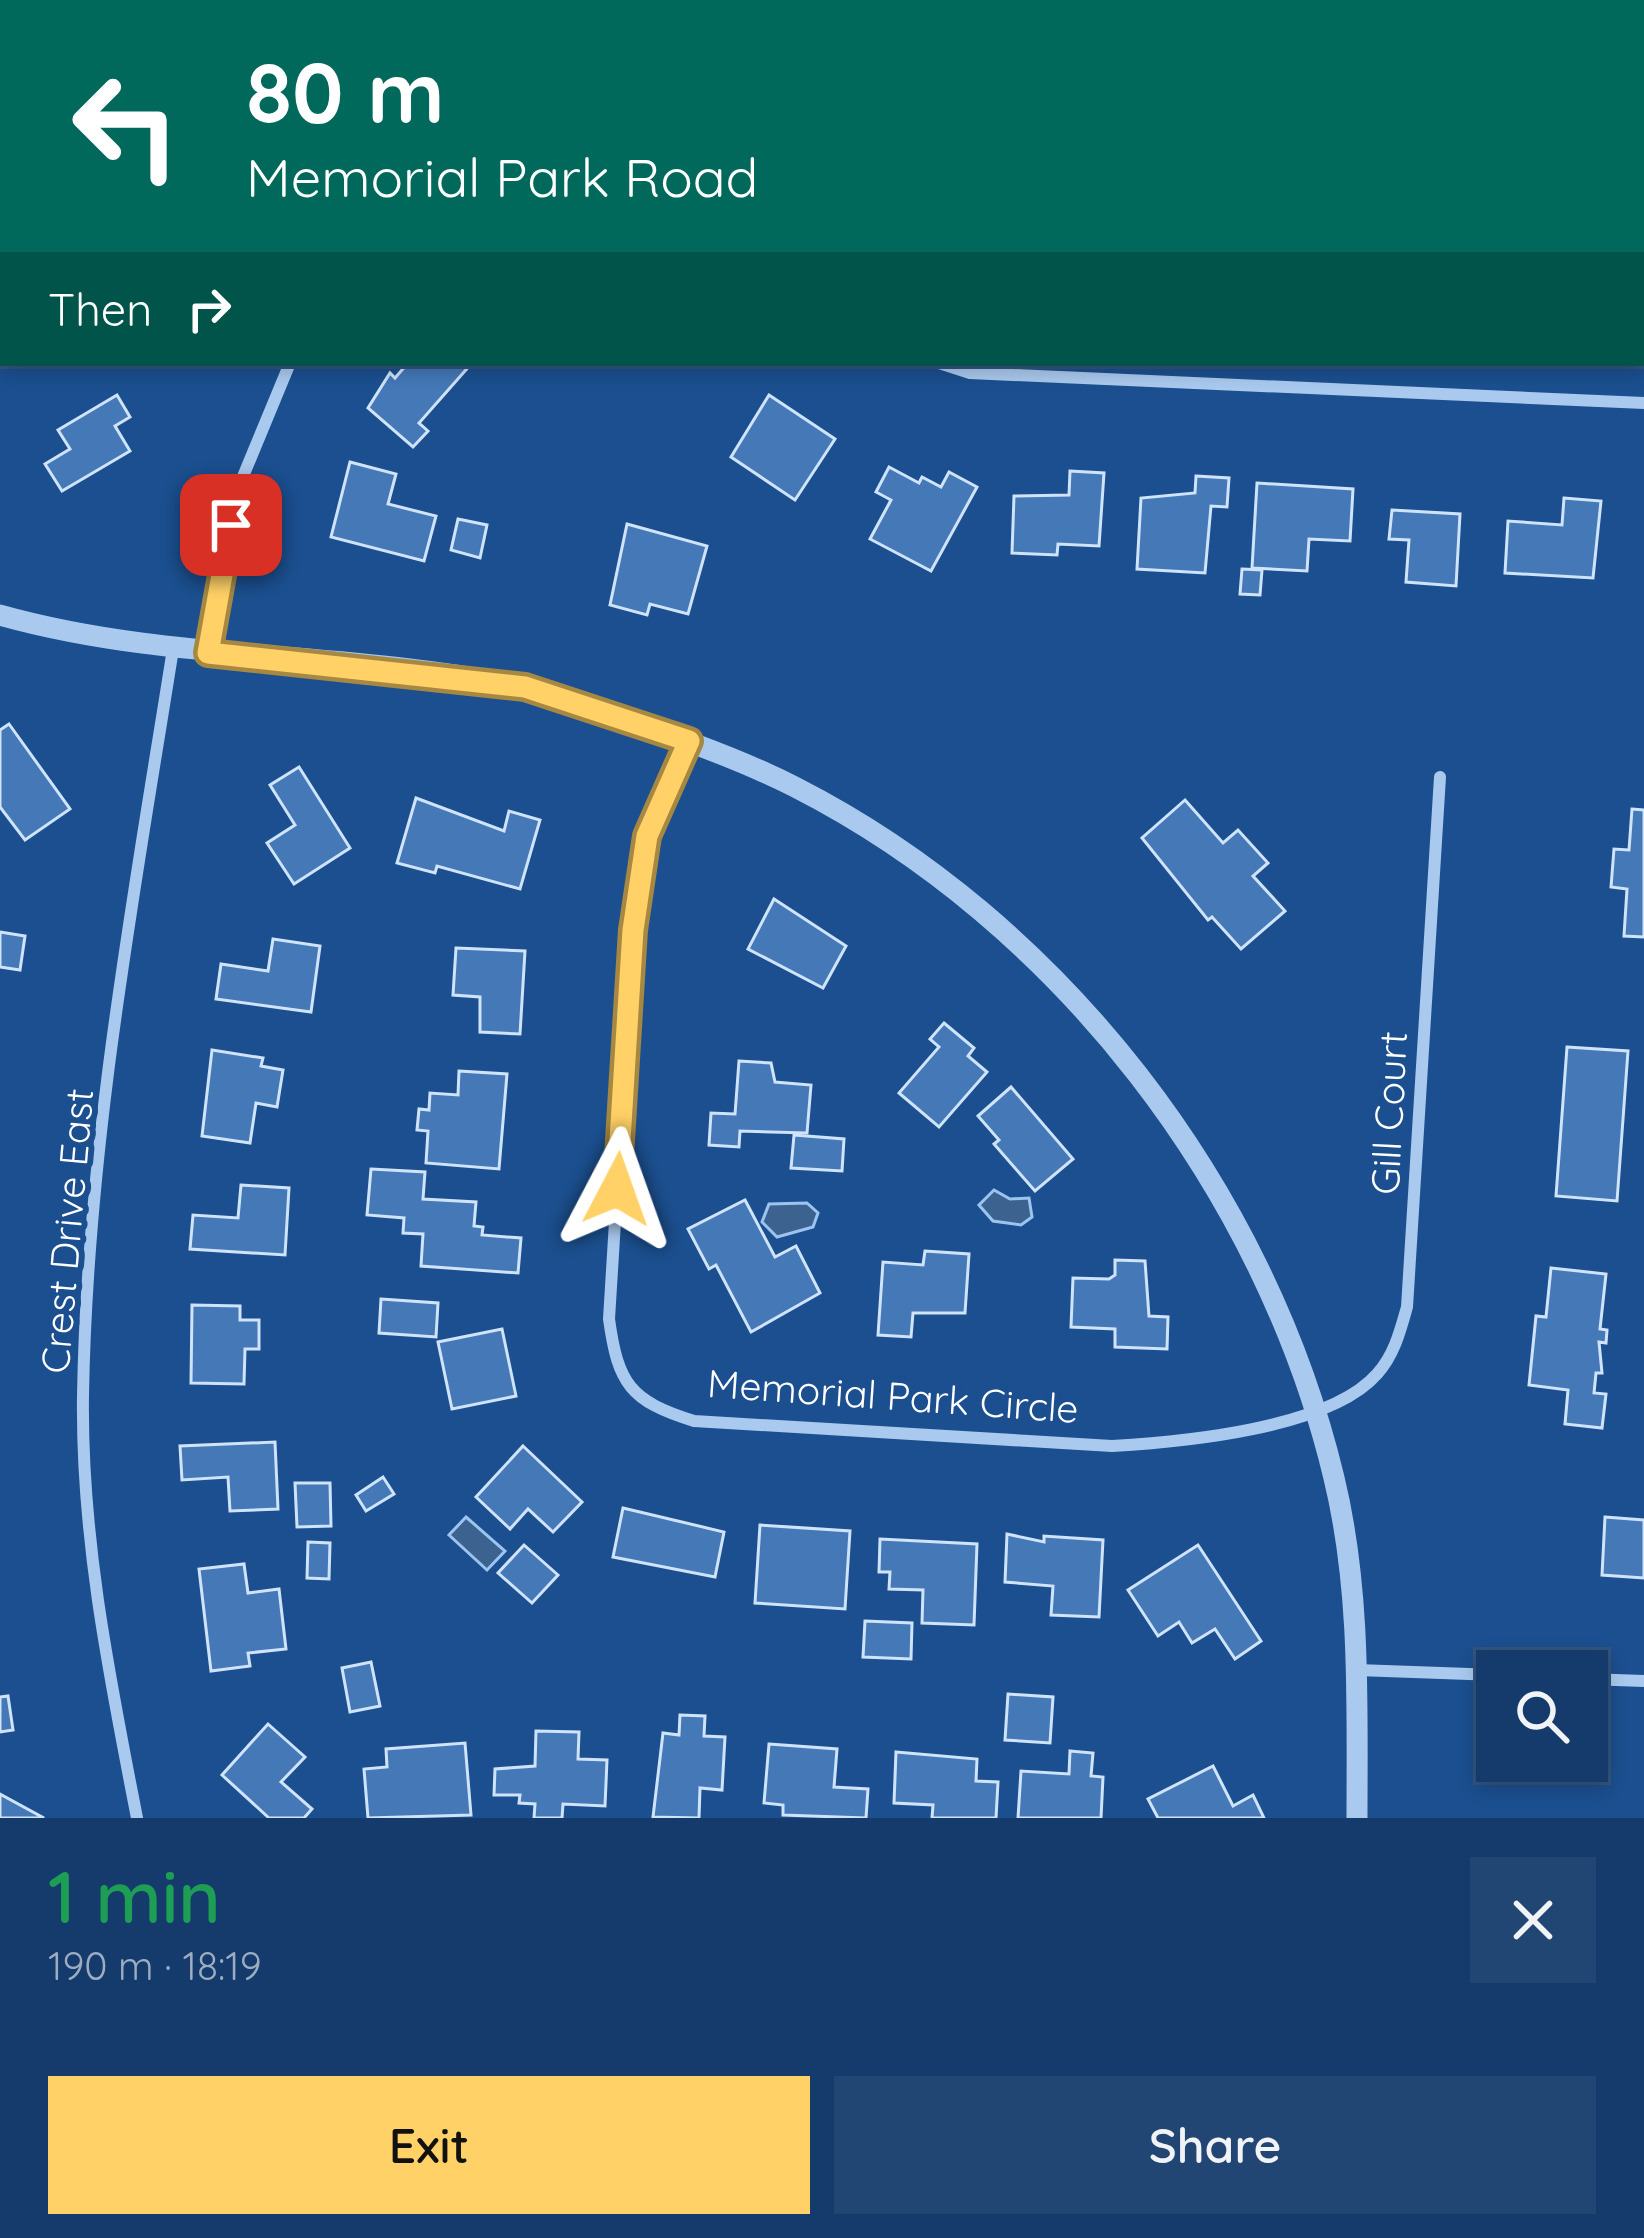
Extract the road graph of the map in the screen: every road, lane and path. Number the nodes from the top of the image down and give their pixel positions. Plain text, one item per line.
1 (289, 366) edge
2 (948, 366) edge
3 (1644, 403) edge
4 (0, 615) edge
5 (173, 649) junction
6 (208, 653) junction
7 (689, 741) junction
8 (1440, 777) dead end
9 (1312, 1399) junction
10 (1358, 1670) junction
11 (1476, 1674) edge
12 (1608, 1680) edge
13 (1644, 1682) edge
14 (137, 1818) edge
15 (1357, 1818) edge

1 - 6 street
2 - 3 street
4 - 5 street
5 - 6 street
5 - 14 street, Crest Drive East
6 - 7 street
7 - 9 street
7 - 9 street, Memorial Park Circle
8 - 9 street, Gill Court
9 - 10 street
10 - 11 street
10 - 15 street
12 - 13 street

